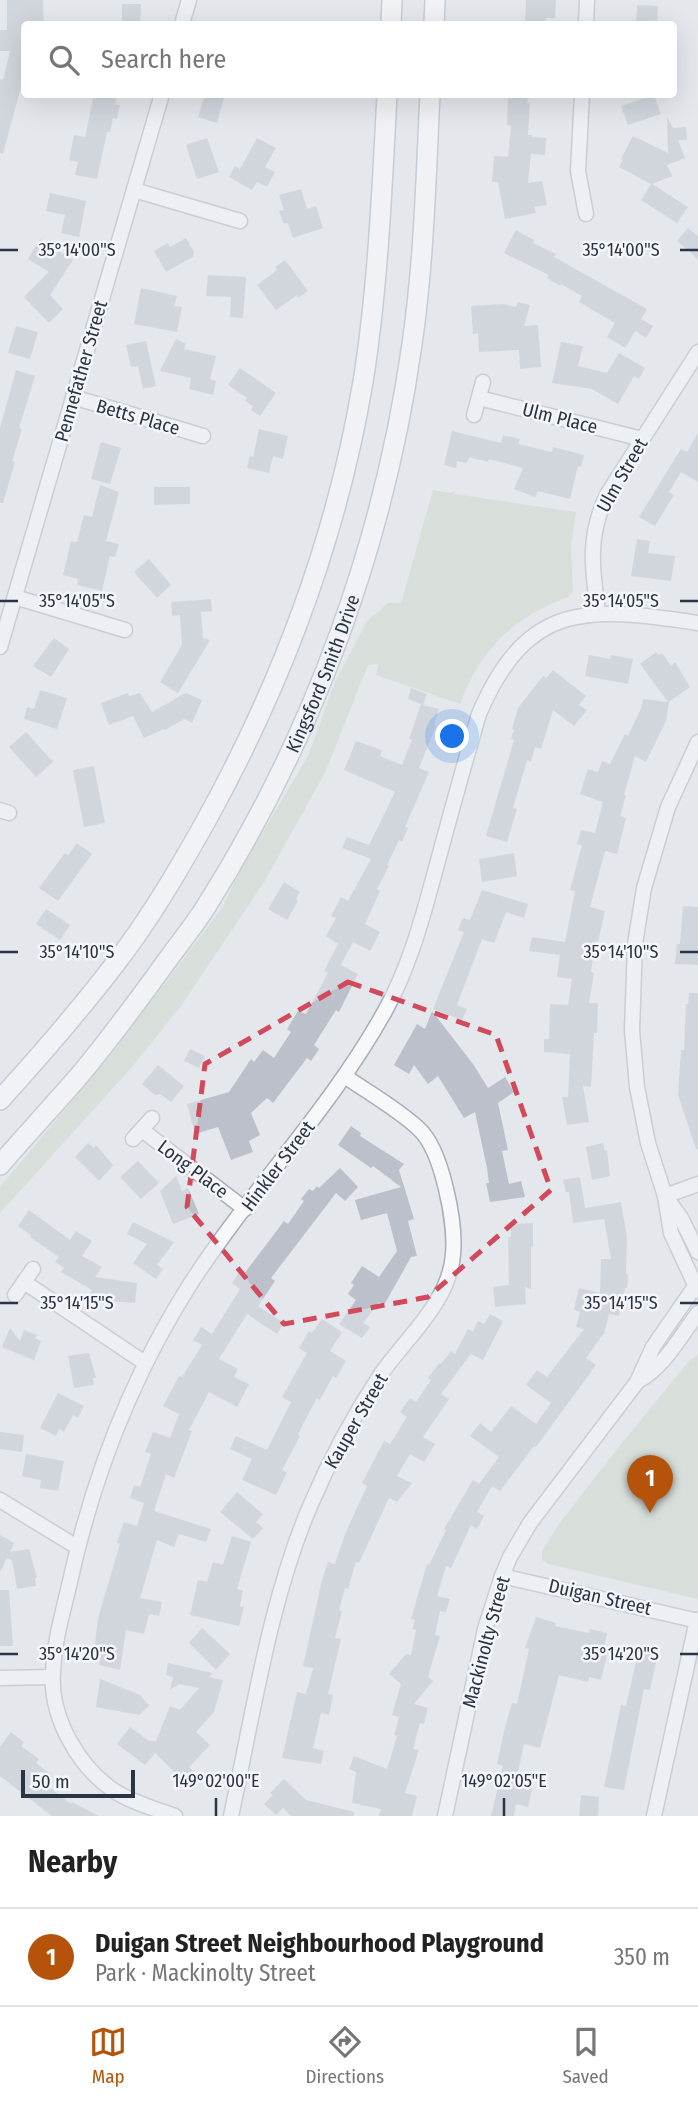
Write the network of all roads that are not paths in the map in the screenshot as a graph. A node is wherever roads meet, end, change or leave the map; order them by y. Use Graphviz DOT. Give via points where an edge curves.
graph roads {
  1 [pos="190,0"];
  2 [pos="392,0"];
  3 [pos="435,0"];
  4 [pos="587,0"];
  5 [pos="183,21"];
  6 [pos="391,21"];
  7 [pos="434,21"];
  8 [pos="586,21"];
  9 [pos="161,98"];
  10 [pos="387,98"];
  11 [pos="430,98"];
  12 [pos="582,98"];
  13 [pos="134,190"];
  14 [pos="586,214"];
  15 [pos="240,221"];
  16 [pos="698,352"];
  17 [pos="483,382"];
  18 [pos="73,397"];
  19 [pos="479,398"];
  20 [pos="474,415"];
  21 [pos="203,436"];
  22 [pos="642,439"];
  23 [pos="15,597"];
  24 [pos="598,612"];
  25 [pos="698,623"];
  26 [pos="125,630"];
  27 [pos="0,647"];
  28 [pos="698,742"];
  29 [pos="346,1077"];
  30 [pos="0,1100"];
  31 [pos="152,1118"];
  32 [pos="2,1161"];
  33 [pos="698,1184"];
  34 [pos="665,1196"];
  35 [pos="245,1209"];
  36 [pos="698,1252"];
  37 [pos="33,1269"];
  38 [pos="24,1282"];
  39 [pos="697,1287"];
  40 [pos="15,1295"];
  41 [pos="698,1313"];
  42 [pos="698,1331"];
  43 [pos="681,1336"];
  44 [pos="145,1363"];
  45 [pos="637,1382"];
  46 [pos="0,1500"];
  47 [pos="77,1546"];
  48 [pos="502,1576"];
  49 [pos="697,1620"];
  50 [pos="52,1677"];
  51 [pos="0,1678"];
  52 [pos="175,1816"];
  53 [pos="231,1816"];
  54 [pos="444,1816"];
  55 [pos="654,1816"];
  1 -- 5 [label="street"];
  2 -- 6 [label="main road"];
  3 -- 7 [label="main road"];
  4 -- 8 [label="street"];
  9 -- 13 [label="street, Pennefather Street"];
  10 -- 30 [label="main road, Kingsford Smith Drive" via="371,329 352,438 328,535 285,658 243,754 178,871 116,963"];
  11 -- 32 [label="main road, Kingsford Smith Drive" via="421,263 393,452 361,573 320,687 274,787 206,906 79,1075"];
  12 -- 14 [label="street" via="578,171"];
  13 -- 15 [label="street"];
  13 -- 18 [label="street, Pennefather Street"];
  16 -- 22 [label="street, Ulm Street"];
  17 -- 19 [label="street"];
  18 -- 21 [label="street, Betts Place"];
  18 -- 23 [label="street, Pennefather Street"];
  19 -- 20 [label="street"];
  19 -- 22 [label="street, Ulm Place"];
  22 -- 24 [label="street, Ulm Street" via="598,513 592,560"];
  23 -- 26 [label="street"];
  23 -- 27 [label="street, Pennefather Street"];
  24 -- 25 [label="street, Hinkler Street"];
  24 -- 29 [label="street, Hinkler Street" via="557,622 531,637 492,684 478,714 410,956 387,1007"];
  28 -- 34 [label="street" via="658,834 644,888 632,973 638,1087 648,1143"];
  29 -- 35 [label="street, Hinkler Street"];
  29 -- 53 [label="street, Kauper Street" via="419,1129 431,1145 452,1220 453,1255 439,1297 350,1423 303,1524 274,1622"];
  31 -- 35 [label="street, Long Place" via="137,1134"];
  33 -- 34 [label="street"];
  34 -- 36 [label="street"];
  34 -- 39 [label="street" via="671,1233"];
  35 -- 44 [label="street, Hinkler Street" via="190,1284"];
  37 -- 38 [label="street"];
  38 -- 40 [label="street"];
  38 -- 44 [label="street"];
  39 -- 45 [label="street, Mackinolty Street" via="653,1347"];
  41 -- 43 [label="street, Mackinolty Street"];
  42 -- 43 [label="street"];
  43 -- 45 [label="street, Mackinolty Street" via="659,1365"];
  44 -- 47 [label="street, Hinkler Street" via="107,1452"];
  45 -- 48 [label="street, Mackinolty Street" via="530,1522"];
  46 -- 47 [label="street"];
  47 -- 50 [label="street, Hinkler Street"];
  48 -- 49 [label="street, Duigan Street"];
  48 -- 54 [label="street, Mackinolty Street" via="485,1629"];
  49 -- 55 [label="street"];
  50 -- 51 [label="street"];
  50 -- 52 [label="street, Hinkler Street" via="66,1734 98,1779 119,1794"];
}
